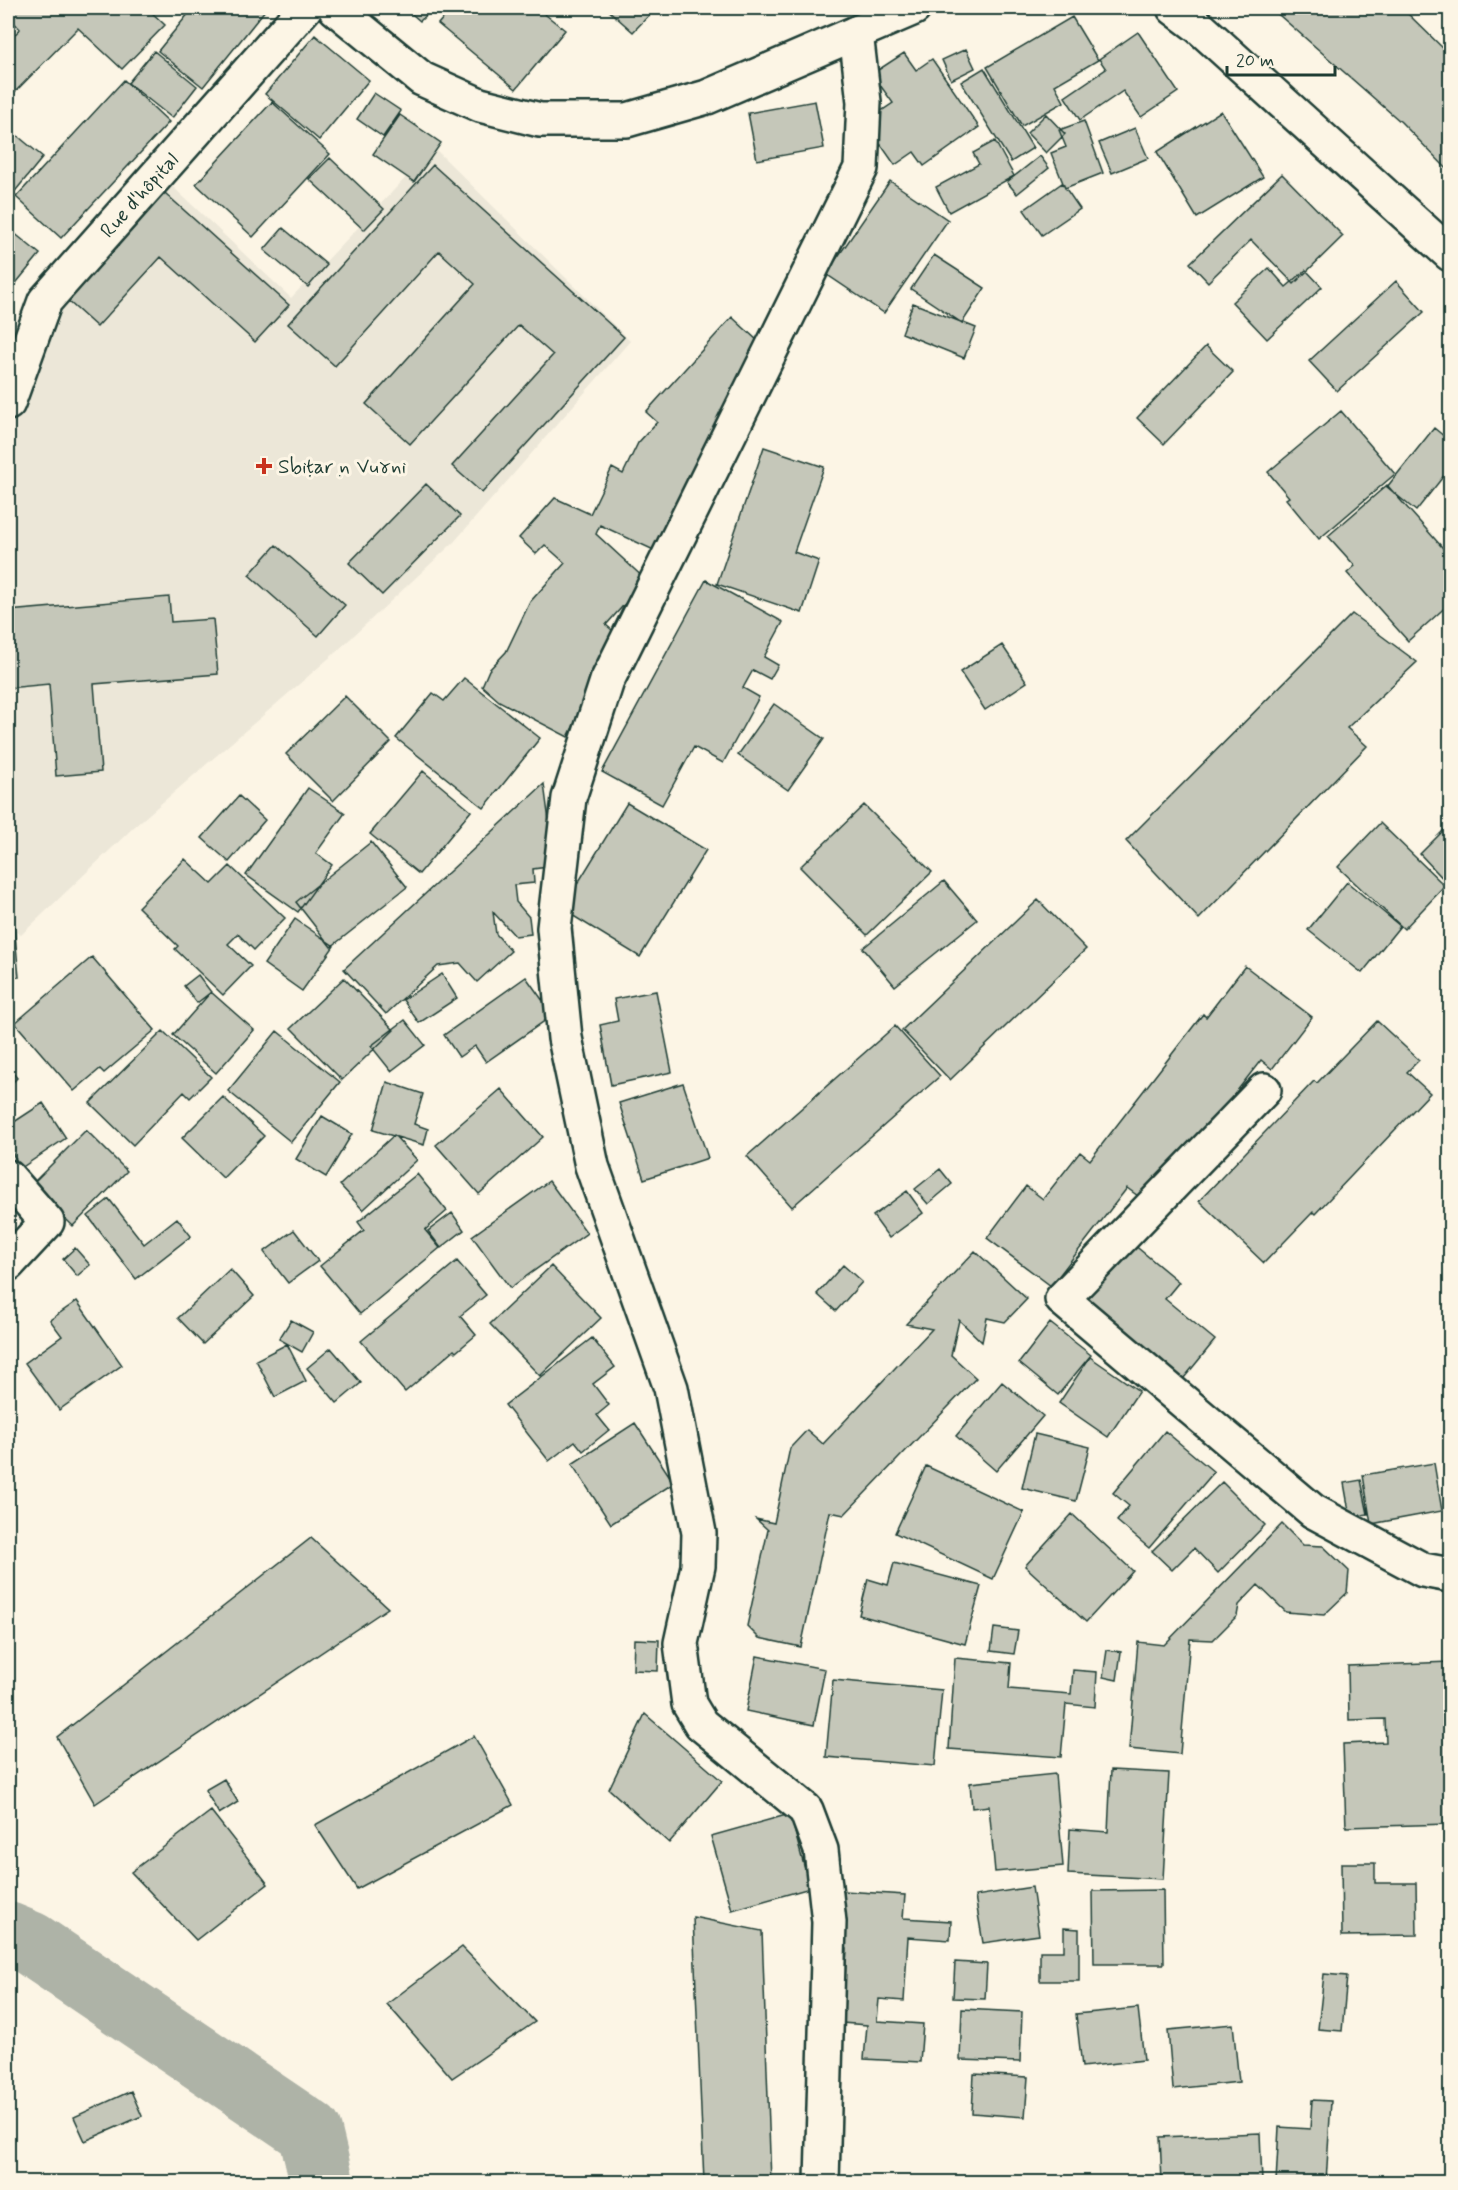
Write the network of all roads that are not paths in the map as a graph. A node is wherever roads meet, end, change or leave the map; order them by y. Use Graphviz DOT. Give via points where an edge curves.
graph roads {
  1 [pos="305,8"];
  2 [pos="335,8"];
  3 [pos="915,8"];
  4 [pos="1174,8"];
  5 [pos="856,20"];
  6 [pos="1450,254"];
  7 [pos="8,403"];
  8 [pos="1264,1090"];
  9 [pos="8,1177"];
  10 [pos="8,1264"];
  11 [pos="1450,1575"];
  12 [pos="822,2182"];
  1 -- 7 [label="street, Rue d'hôpital" via="45,301"];
  2 -- 5 [label="street" via="422,79 480,105 540,120 627,120 707,97"];
  3 -- 5 [label="street"];
  4 -- 6 [label="street"];
  5 -- 12 [label="street" via="864,102 861,168 607,681 569,798 555,928 564,1038 592,1166 670,1388 699,1533 698,1566 681,1643 689,1704 701,1724 806,1810 821,1850 829,1922"];
  8 -- 11 [label="street" via="1062,1299 1313,1511 1423,1570"];
  9 -- 10 [label="street" via="47,1222"];
}
